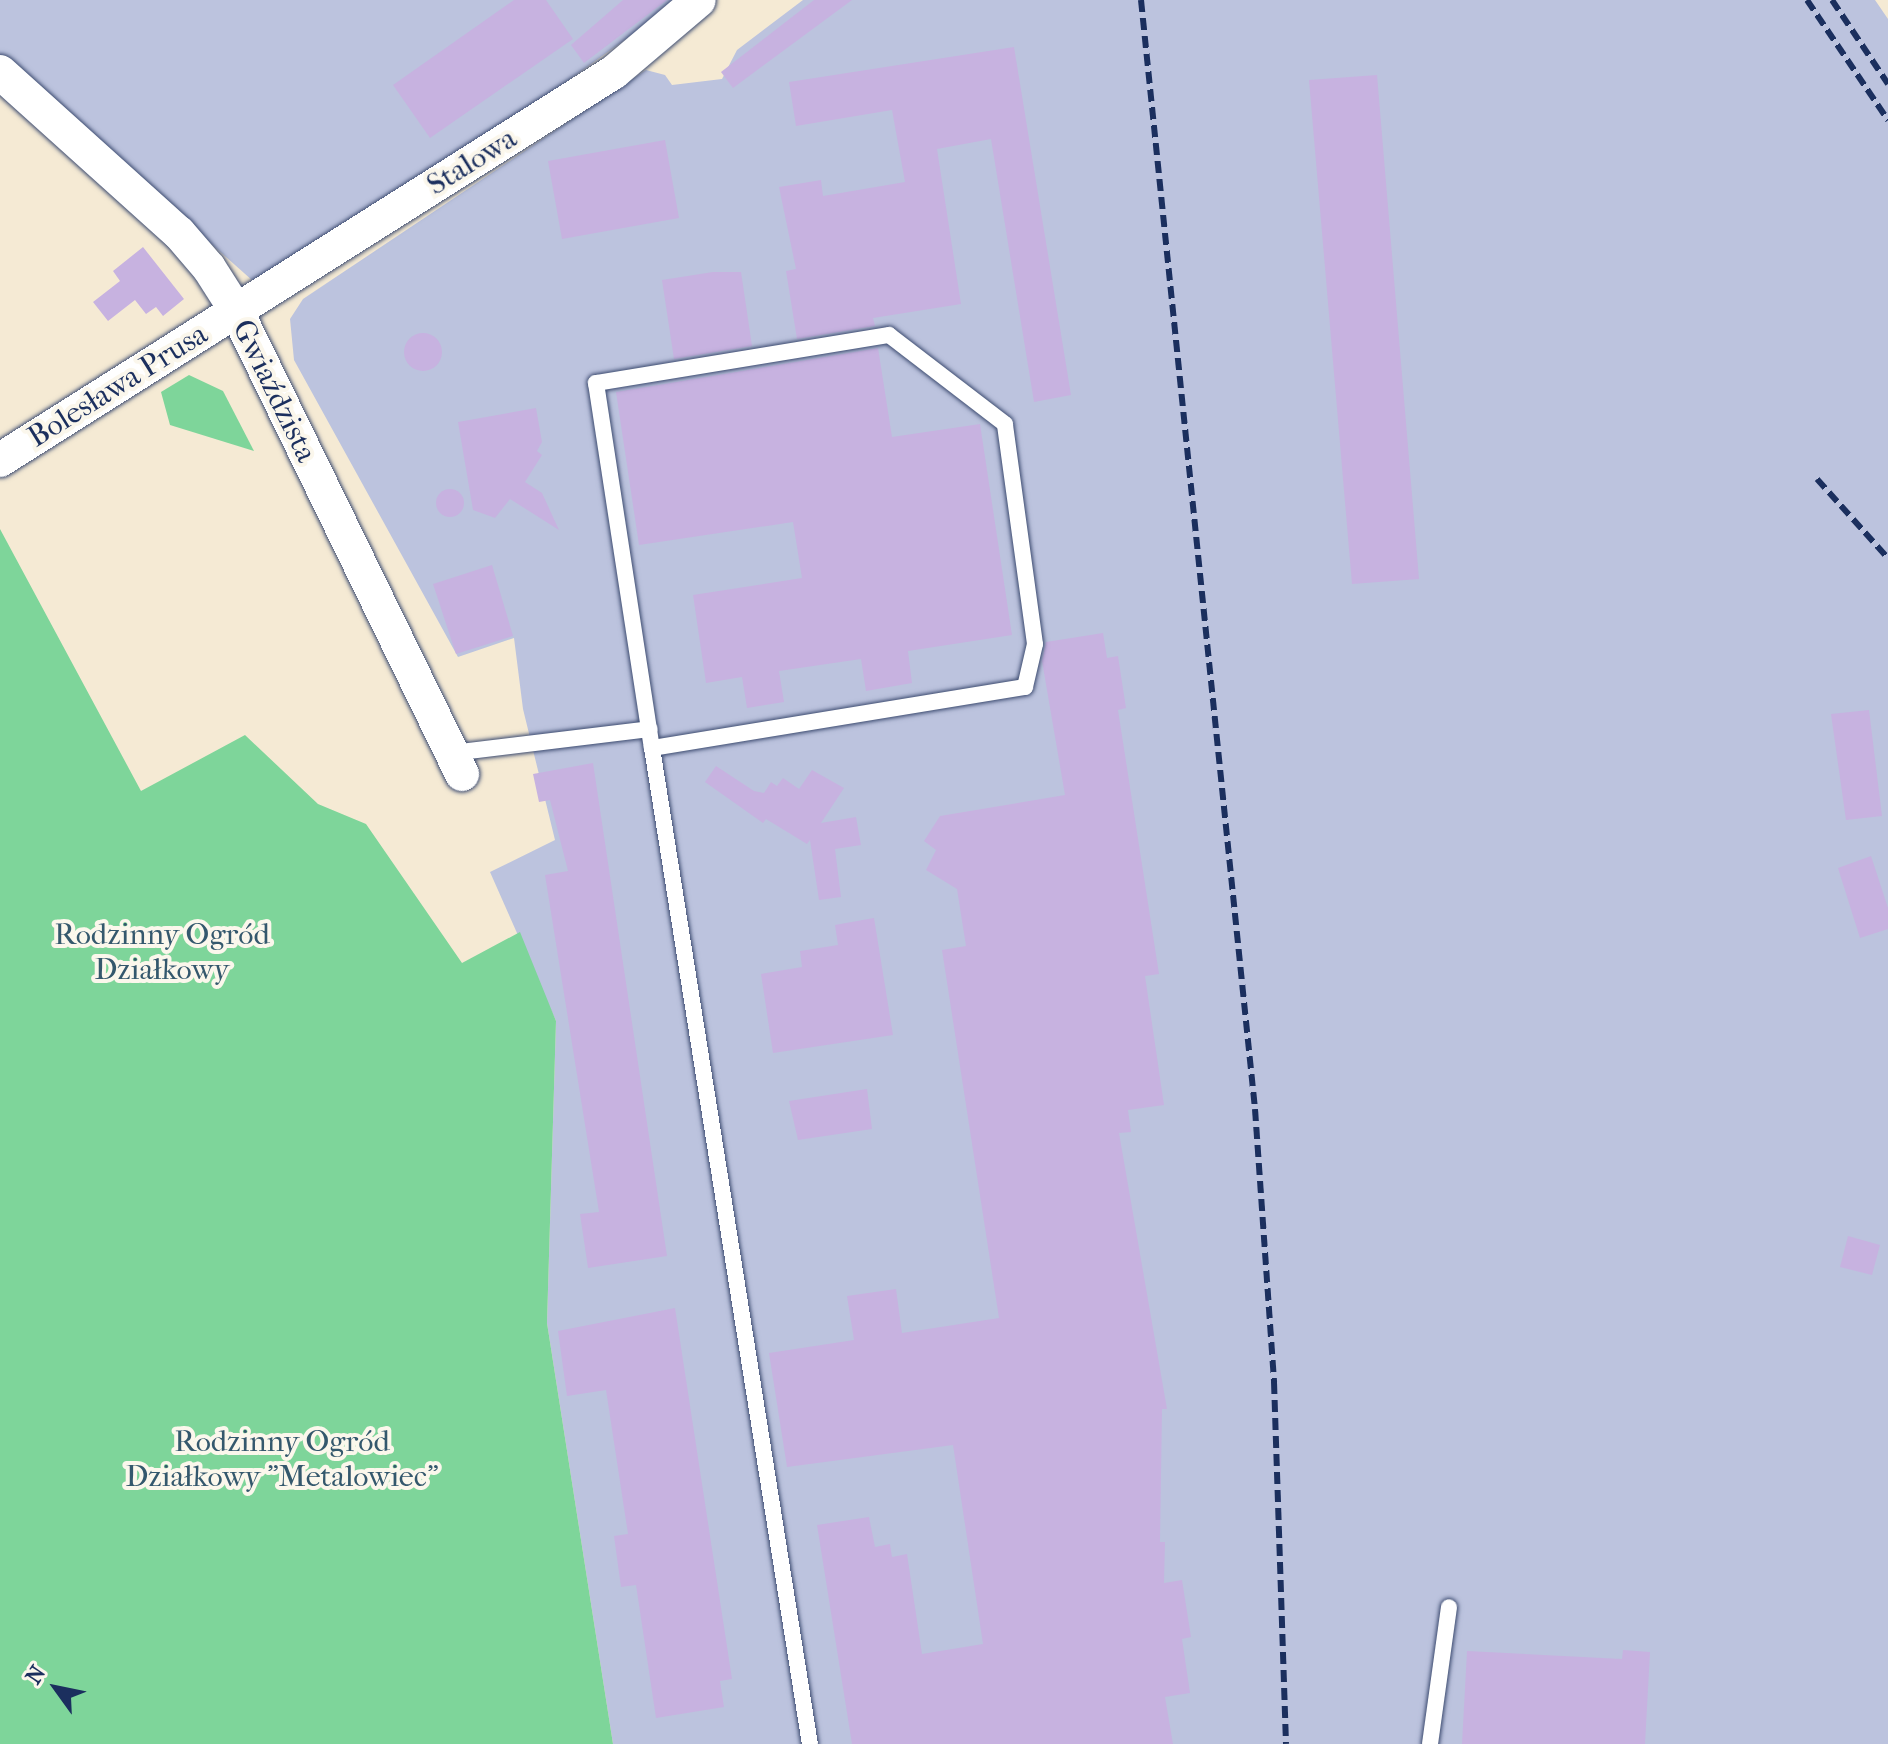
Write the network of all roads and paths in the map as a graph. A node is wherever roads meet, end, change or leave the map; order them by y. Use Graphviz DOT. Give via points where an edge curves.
graph roads {
  1 [pos="699,0"];
  2 [pos="0,72"];
  3 [pos="237,312"];
  4 [pos="0,460"];
  5 [pos="650,729"];
  6 [pos="652,748"];
  7 [pos="457,764"];
  8 [pos="1449,1607"];
  9 [pos="810,1744"];
  10 [pos="1430,1744"];
  1 -- 3 [label="street, Stalowa" via="614,72"];
  2 -- 3 [label="street, Gwiaździsta" via="179,233"];
  3 -- 4 [label="street, Bolesława Prusa"];
  3 -- 7 [label="street, Gwiaździsta"];
  5 -- 6 [label="lane"];
  5 -- 6 [label="lane" via="596,383 889,335 1005,424 1035,644 1025,687"];
  5 -- 7 [label="lane"];
  6 -- 9 [label="lane"];
  8 -- 10 [label="lane"];
}
